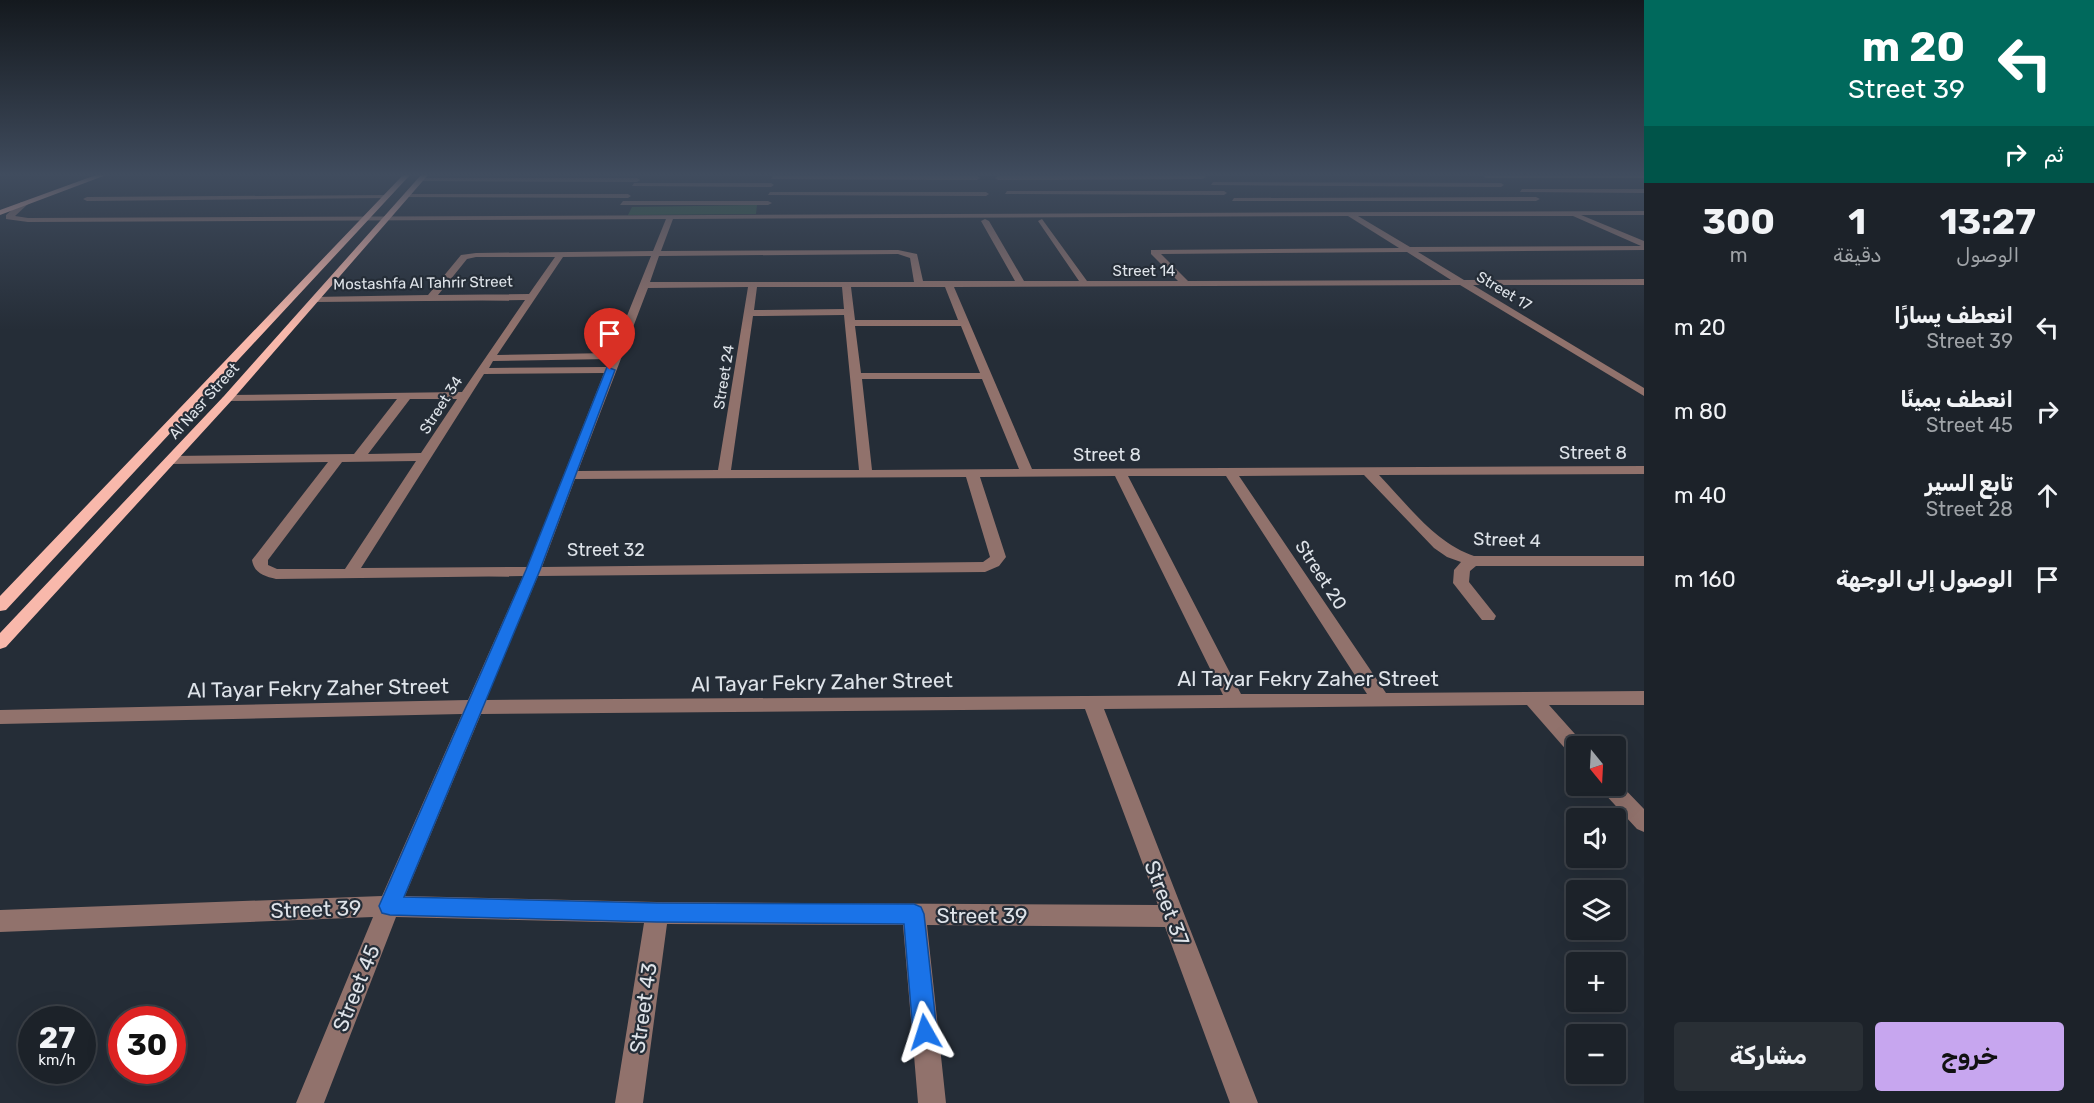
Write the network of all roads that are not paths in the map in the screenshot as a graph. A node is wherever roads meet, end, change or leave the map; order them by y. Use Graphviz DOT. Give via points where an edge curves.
graph roads {
  1 [pos="359,226"];
  2 [pos="378,226"];
  3 [pos="668,226"];
  4 [pos="988,226"];
  5 [pos="1046,226"];
  6 [pos="1369,226"];
  7 [pos="1600,226"];
  8 [pos="1644,246"];
  9 [pos="1406,249"];
  10 [pos="561,254"];
  11 [pos="657,254"];
  12 [pos="1644,282"];
  13 [pos="1462,283"];
  14 [pos="948,284"];
  15 [pos="1021,284"];
  16 [pos="1085,284"];
  17 [pos="1186,284"];
  18 [pos="645,285"];
  19 [pos="753,285"];
  20 [pos="846,285"];
  21 [pos="919,285"];
  22 [pos="532,297"];
  23 [pos="430,298"];
  24 [pos="315,299"];
  25 [pos="748,313"];
  26 [pos="849,318"];
  27 [pos="963,323"];
  28 [pos="269,351"];
  29 [pos="238,352"];
  30 [pos="616,356"];
  31 [pos="490,357"];
  32 [pos="610,370"];
  33 [pos="481,371"];
  34 [pos="855,376"];
  35 [pos="986,376"];
  36 [pos="1644,393"];
  37 [pos="465,395"];
  38 [pos="406,396"];
  39 [pos="228,398"];
  40 [pos="425,457"];
  41 [pos="338,458"];
  42 [pos="358,458"];
  43 [pos="171,460"];
  44 [pos="1644,471"];
  45 [pos="1230,472"];
  46 [pos="1368,472"];
  47 [pos="724,473"];
  48 [pos="1027,473"];
  49 [pos="1120,473"];
  50 [pos="866,474"];
  51 [pos="972,474"];
  52 [pos="571,475"];
  53 [pos="1472,561"];
  54 [pos="1644,561"];
  55 [pos="533,570"];
  56 [pos="350,573"];
  57 [pos="0,606"];
  58 [pos="1488,616"];
  59 [pos="0,643"];
  60 [pos="1644,698"];
  61 [pos="1380,699"];
  62 [pos="1532,699"];
  63 [pos="1235,700"];
  64 [pos="1092,702"];
  65 [pos="473,707"];
  66 [pos="0,717"];
  67 [pos="1566,737"];
  68 [pos="1620,796"];
  69 [pos="1644,823"];
  70 [pos="390,906"];
  71 [pos="657,913"];
  72 [pos="914,914"];
  73 [pos="1172,916"];
  74 [pos="0,921"];
  75 [pos="310,1103"];
  76 [pos="629,1103"];
  77 [pos="932,1103"];
  78 [pos="1244,1103"];
  1 -- 29 [label="main road, Al Nasr Street"];
  2 -- 24 [label="main road, Al Nasr Street"];
  3 -- 11 [label="street, Street 45"];
  4 -- 15 [label="street"];
  5 -- 16 [label="street"];
  6 -- 9 [label="street, Street 17"];
  7 -- 8 [label="street"];
  8 -- 9 [label="street"];
  9 -- 13 [label="street, Street 17"];
  9 -- 17 [label="street" via="1154,252"];
  10 -- 11 [label="street"];
  10 -- 22 [label="street, Street 34"];
  10 -- 23 [label="street" via="467,256"];
  11 -- 18 [label="street, Street 45"];
  11 -- 21 [label="street" via="898,252 914,256"];
  12 -- 13 [label="street, Street 14"];
  13 -- 17 [label="street, Street 14"];
  13 -- 36 [label="street, Street 17"];
  14 -- 15 [label="street, Street 14"];
  14 -- 21 [label="street, Street 14"];
  14 -- 27 [label="street"];
  15 -- 16 [label="street, Street 14"];
  16 -- 17 [label="street, Street 14"];
  18 -- 19 [label="street, Street 14"];
  18 -- 30 [label="street, Street 45"];
  19 -- 20 [label="street, Street 14"];
  19 -- 25 [label="street, Street 24"];
  20 -- 21 [label="street, Street 14"];
  20 -- 26 [label="street"];
  22 -- 23 [label="street, Mostashfa Al Tahrir Street"];
  22 -- 31 [label="street, Street 34"];
  23 -- 24 [label="street, Mostashfa Al Tahrir Street"];
  24 -- 28 [label="main road, Al Nasr Street"];
  25 -- 26 [label="street"];
  25 -- 47 [label="street, Street 24"];
  26 -- 27 [label="street"];
  26 -- 34 [label="street"];
  27 -- 35 [label="street"];
  28 -- 29 [label="main road"];
  28 -- 39 [label="main road, Al Nasr Street"];
  29 -- 57 [label="main road, Al Nasr Street"];
  30 -- 31 [label="street"];
  30 -- 32 [label="street, Street 45"];
  31 -- 33 [label="street, Street 34"];
  32 -- 33 [label="street"];
  32 -- 52 [label="street, Street 45"];
  33 -- 37 [label="street, Street 34"];
  34 -- 35 [label="street"];
  34 -- 50 [label="street"];
  35 -- 48 [label="street"];
  37 -- 38 [label="street"];
  37 -- 40 [label="street, Street 34"];
  38 -- 39 [label="street"];
  38 -- 42 [label="street"];
  39 -- 43 [label="main road, Al Nasr Street"];
  40 -- 42 [label="street"];
  40 -- 56 [label="street, Street 34"];
  41 -- 42 [label="street"];
  41 -- 43 [label="street"];
  41 -- 56 [label="street, Street 32" via="260,560 266,571 276,574"];
  43 -- 59 [label="main road, Al Nasr Street"];
  44 -- 46 [label="street, Street 8"];
  45 -- 46 [label="street, Street 8"];
  45 -- 49 [label="street, Street 8"];
  45 -- 61 [label="street, Street 20"];
  46 -- 53 [label="street, Street 4" via="1439,545"];
  47 -- 50 [label="street, Street 8"];
  47 -- 52 [label="street, Street 8"];
  48 -- 49 [label="street, Street 8"];
  48 -- 51 [label="street, Street 8"];
  49 -- 63 [label="street"];
  50 -- 51 [label="street, Street 8"];
  51 -- 55 [label="street, Street 32" via="998,557 985,567"];
  52 -- 55 [label="street, Street 45"];
  53 -- 54 [label="street, Street 4"];
  53 -- 58 [label="street" via="1461,570 1461,583"];
  55 -- 56 [label="street, Street 32"];
  55 -- 65 [label="street, Street 45"];
  60 -- 62 [label="street, Al Tayar Fekry Zaher Street"];
  61 -- 62 [label="street, Al Tayar Fekry Zaher Street"];
  61 -- 63 [label="street, Al Tayar Fekry Zaher Street"];
  62 -- 67 [label="street"];
  63 -- 64 [label="street, Al Tayar Fekry Zaher Street"];
  64 -- 65 [label="street, Al Tayar Fekry Zaher Street"];
  64 -- 73 [label="street, Street 37"];
  65 -- 66 [label="street, Al Tayar Fekry Zaher Street"];
  65 -- 70 [label="street, Street 45"];
  68 -- 69 [label="street"];
  70 -- 71 [label="street, Street 39"];
  70 -- 74 [label="street, Street 39"];
  70 -- 75 [label="street, Street 45"];
  71 -- 72 [label="street, Street 39"];
  71 -- 76 [label="street, Street 43"];
  72 -- 73 [label="street, Street 39"];
  72 -- 77 [label="street"];
  73 -- 78 [label="street, Street 37"];
}
